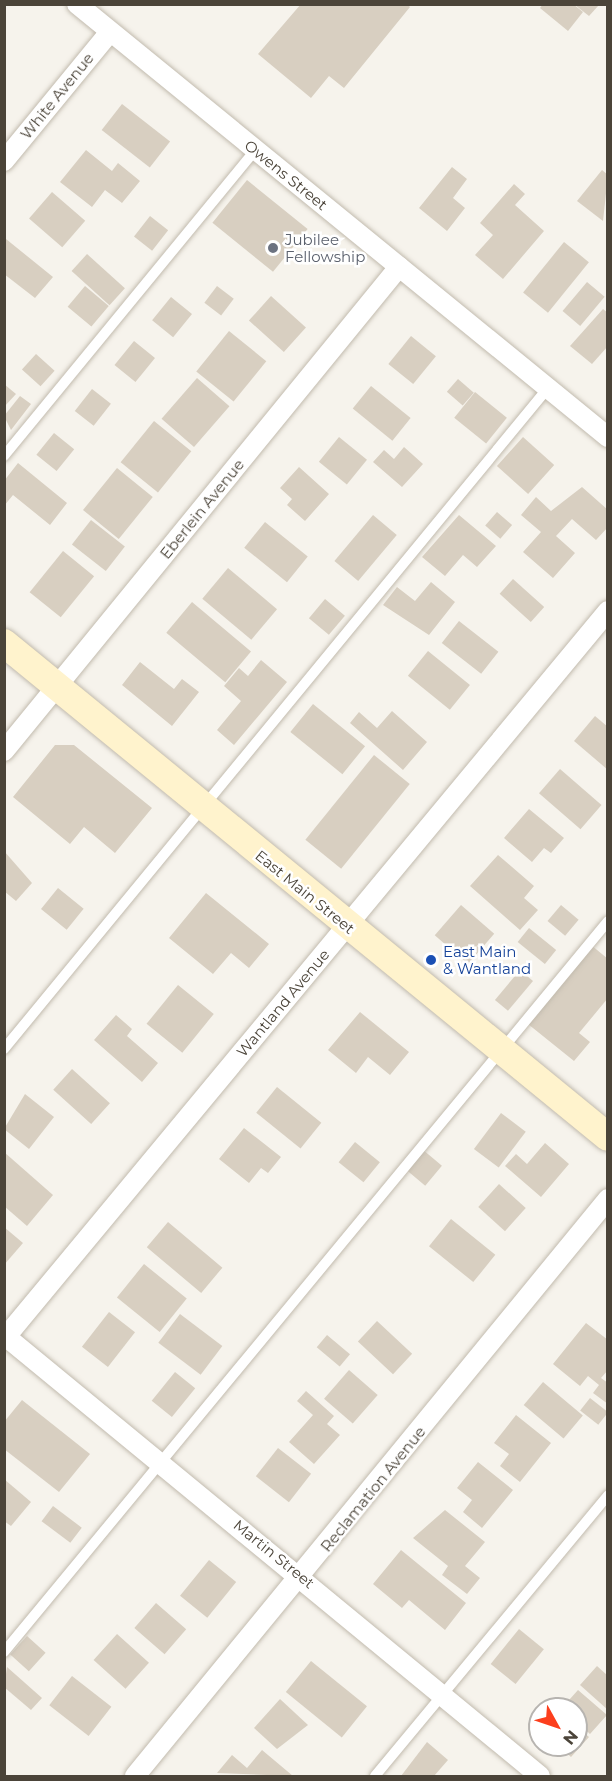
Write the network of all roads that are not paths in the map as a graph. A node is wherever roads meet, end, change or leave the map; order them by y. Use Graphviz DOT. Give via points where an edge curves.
graph roads {
  1 [pos="77,4"];
  2 [pos="110,32"];
  3 [pos="255,150"];
  4 [pos="4,161"];
  5 [pos="399,267"];
  6 [pos="548,388"];
  7 [pos="608,437"];
  8 [pos="4,456"];
  9 [pos="608,611"];
  10 [pos="4,643"];
  11 [pos="56,688"];
  12 [pos="4,751"];
  13 [pos="203,808"];
  14 [pos="608,921"];
  15 [pos="346,926"];
  16 [pos="4,1049"];
  17 [pos="500,1050"];
  18 [pos="608,1137"];
  19 [pos="608,1199"];
  20 [pos="5,1337"];
  21 [pos="161,1462"];
  22 [pos="608,1495"];
  23 [pos="302,1576"];
  24 [pos="4,1652"];
  25 [pos="442,1694"];
  26 [pos="135,1776"];
  27 [pos="375,1776"];
  28 [pos="540,1776"];
  1 -- 2 [label="street, Owens Street"];
  2 -- 3 [label="street, Owens Street"];
  2 -- 4 [label="street, White Avenue"];
  3 -- 5 [label="street, Owens Street"];
  3 -- 8 [label="lane"];
  5 -- 6 [label="street, Owens Street"];
  5 -- 11 [label="street, Eberlein Avenue"];
  6 -- 7 [label="street, Owens Street"];
  6 -- 13 [label="lane"];
  9 -- 15 [label="street, Wantland Avenue"];
  10 -- 11 [label="street, East Main Street"];
  11 -- 12 [label="street, Eberlein Avenue"];
  11 -- 13 [label="street, East Main Street"];
  13 -- 15 [label="street, East Main Street"];
  13 -- 16 [label="lane"];
  14 -- 17 [label="lane"];
  15 -- 17 [label="street, East Main Street"];
  15 -- 20 [label="street, Wantland Avenue"];
  17 -- 18 [label="street, East Main Street"];
  17 -- 21 [label="lane"];
  19 -- 23 [label="street, Reclamation Avenue"];
  20 -- 21 [label="street, Martin Street"];
  21 -- 23 [label="street, Martin Street"];
  21 -- 24 [label="lane"];
  22 -- 25 [label="lane"];
  23 -- 25 [label="street, Martin Street"];
  23 -- 26 [label="street, Reclamation Avenue"];
  25 -- 27 [label="lane"];
  25 -- 28 [label="street, Martin Street"];
}
